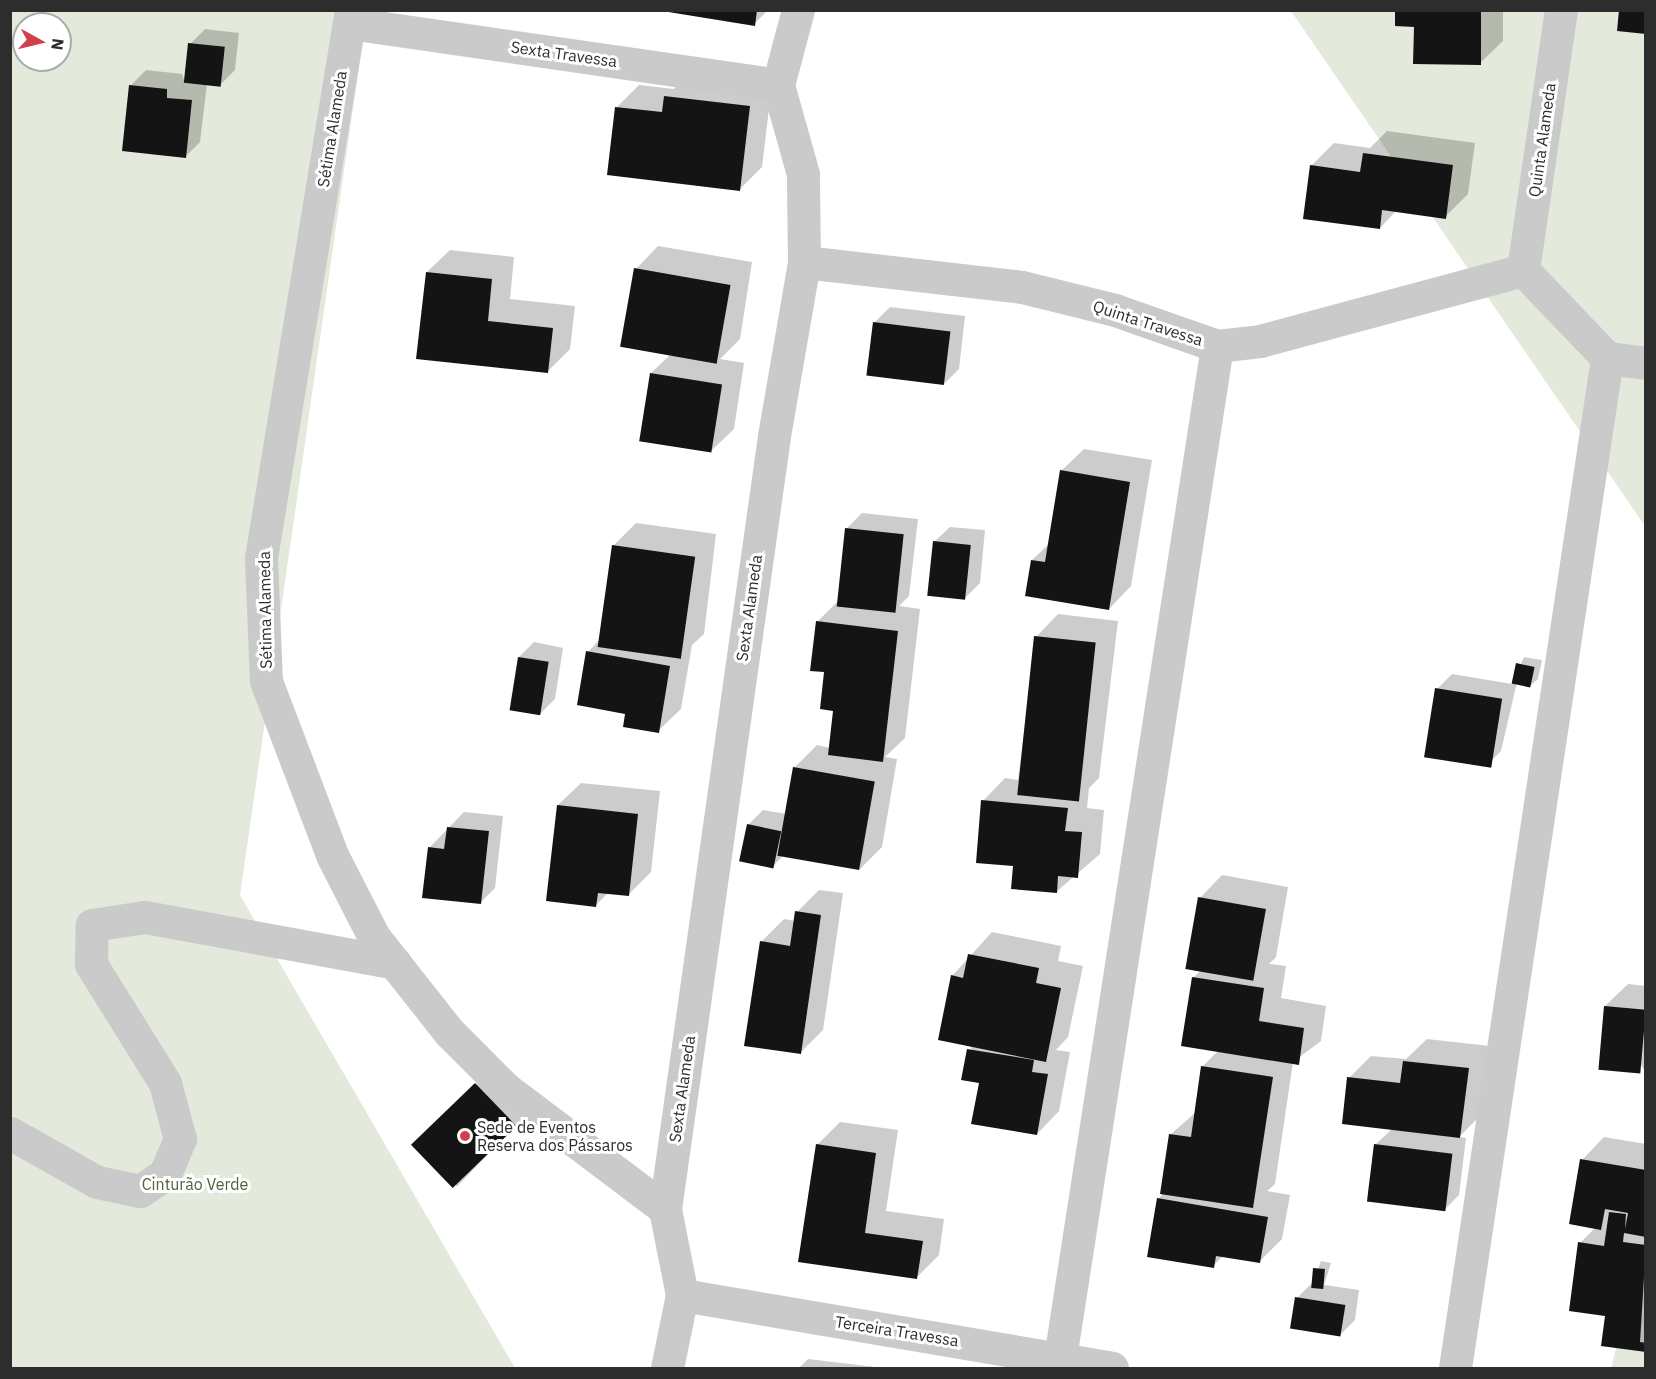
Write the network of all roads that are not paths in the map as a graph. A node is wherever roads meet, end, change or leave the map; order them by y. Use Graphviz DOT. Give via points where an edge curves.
graph roads {
  1 [pos="798,10"];
  2 [pos="1561,10"];
  3 [pos="350,17"];
  4 [pos="778,85"];
  5 [pos="804,262"];
  6 [pos="1523,270"];
  7 [pos="1216,346"];
  8 [pos="1607,358"];
  9 [pos="1646,363"];
  10 [pos="395,963"];
  11 [pos="10,1133"];
  12 [pos="665,1209"];
  13 [pos="681,1295"];
  14 [pos="1060,1358"];
  15 [pos="667,1368"];
  16 [pos="1112,1368"];
  17 [pos="1455,1368"];
  1 -- 4 [label="street"];
  2 -- 6 [label="street, Quinta Alameda"];
  3 -- 4 [label="street, Sexta Travessa"];
  3 -- 10 [label="street, Sétima Alameda" via="261,558 266,681 333,857 375,937"];
  4 -- 5 [label="street, Sexta Alameda" via="802,174"];
  5 -- 7 [label="street, Quinta Travessa" via="1022,287 1115,310"];
  5 -- 12 [label="street, Sexta Alameda" via="774,436"];
  6 -- 7 [label="street, Quinta Travessa" via="1260,341"];
  6 -- 8 [label="street"];
  7 -- 14 [label="street"];
  8 -- 9 [label="street"];
  8 -- 17 [label="street"];
  10 -- 11 [label="street" via="144,917 92,925 92,964 165,1083 180,1139 165,1174 140,1191 97,1182"];
  10 -- 12 [label="street, Sétima Alameda" via="449,1032 506,1089"];
  12 -- 13 [label="street, Sexta Alameda"];
  13 -- 14 [label="street, Terceira Travessa"];
  13 -- 15 [label="street"];
  14 -- 16 [label="street, Terceira Travessa"];
}
